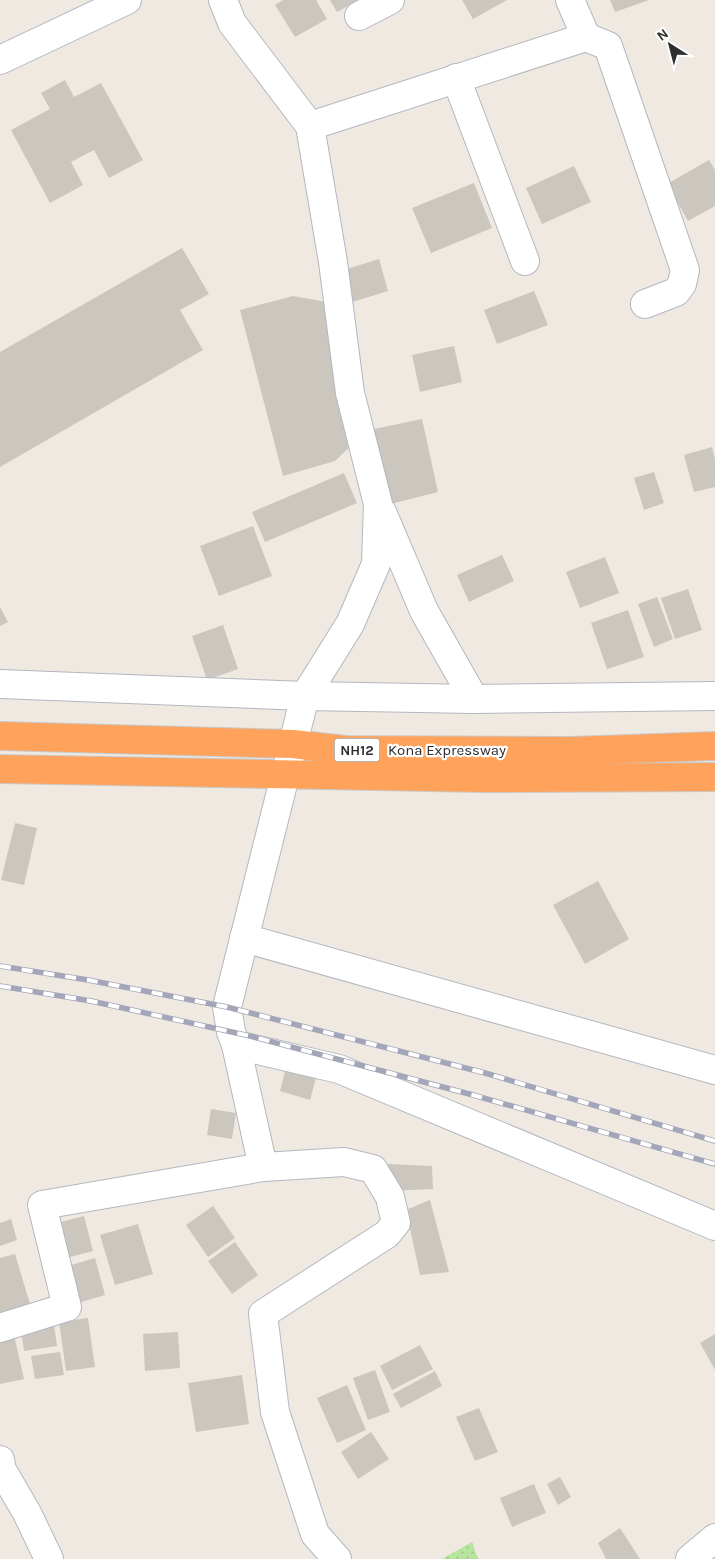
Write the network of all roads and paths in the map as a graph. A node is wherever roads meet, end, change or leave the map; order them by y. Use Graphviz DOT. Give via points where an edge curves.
graph roads {
  1 [pos="127,0"];
  2 [pos="223,0"];
  3 [pos="390,0"];
  4 [pos="570,0"];
  5 [pos="359,16"];
  6 [pos="586,37"];
  7 [pos="0,60"];
  8 [pos="456,78"];
  9 [pos="310,126"];
  10 [pos="524,261"];
  11 [pos="645,304"];
  12 [pos="378,504"];
  13 [pos="0,684"];
  14 [pos="305,696"];
  15 [pos="715,696"];
  16 [pos="474,699"];
  17 [pos="0,736"];
  18 [pos="293,744"];
  19 [pos="715,746"];
  20 [pos="0,769"];
  21 [pos="285,775"];
  22 [pos="715,777"];
  23 [pos="244,938"];
  24 [pos="236,1045"];
  25 [pos="715,1070"];
  26 [pos="263,1167"];
  27 [pos="715,1226"];
  28 [pos="0,1328"];
  29 [pos="1,1467"];
  30 [pos="715,1538"];
  31 [pos="49,1559"];
  32 [pos="337,1559"];
  33 [pos="690,1559"];
  1 -- 7 [label="street"];
  2 -- 9 [label="street" via="232,23"];
  3 -- 5 [label="street"];
  4 -- 6 [label="street"];
  6 -- 8 [label="street"];
  6 -- 11 [label="street" via="608,46 685,270 682,284 676,292"];
  8 -- 9 [label="street"];
  8 -- 10 [label="street"];
  9 -- 12 [label="street" via="333,262 350,394"];
  12 -- 14 [label="street" via="376,564 350,624"];
  12 -- 16 [label="street" via="424,611"];
  13 -- 14 [label="street"];
  14 -- 16 [label="street"];
  14 -- 18 [label="street"];
  15 -- 16 [label="street"];
  17 -- 18 [label="highway, Kona Expressway / NH12"];
  18 -- 19 [label="highway, Kona Expressway / NH12" via="355,750 571,751"];
  18 -- 21 [label="street"];
  20 -- 21 [label="highway, Kona Expressway / NH12"];
  21 -- 22 [label="highway, Kona Expressway / NH12"];
  21 -- 23 [label="street"];
  23 -- 24 [label="street" via="227,1007"];
  23 -- 25 [label="street"];
  24 -- 26 [label="street"];
  24 -- 27 [label="street" via="339,1069"];
  26 -- 28 [label="street" via="42,1205 67,1307"];
  26 -- 32 [label="street" via="344,1162 373,1169 390,1197 396,1224 387,1234 263,1314 275,1412 315,1534"];
  29 -- 31 [label="street" via="28,1513"];
  30 -- 33 [label="street"];
}
